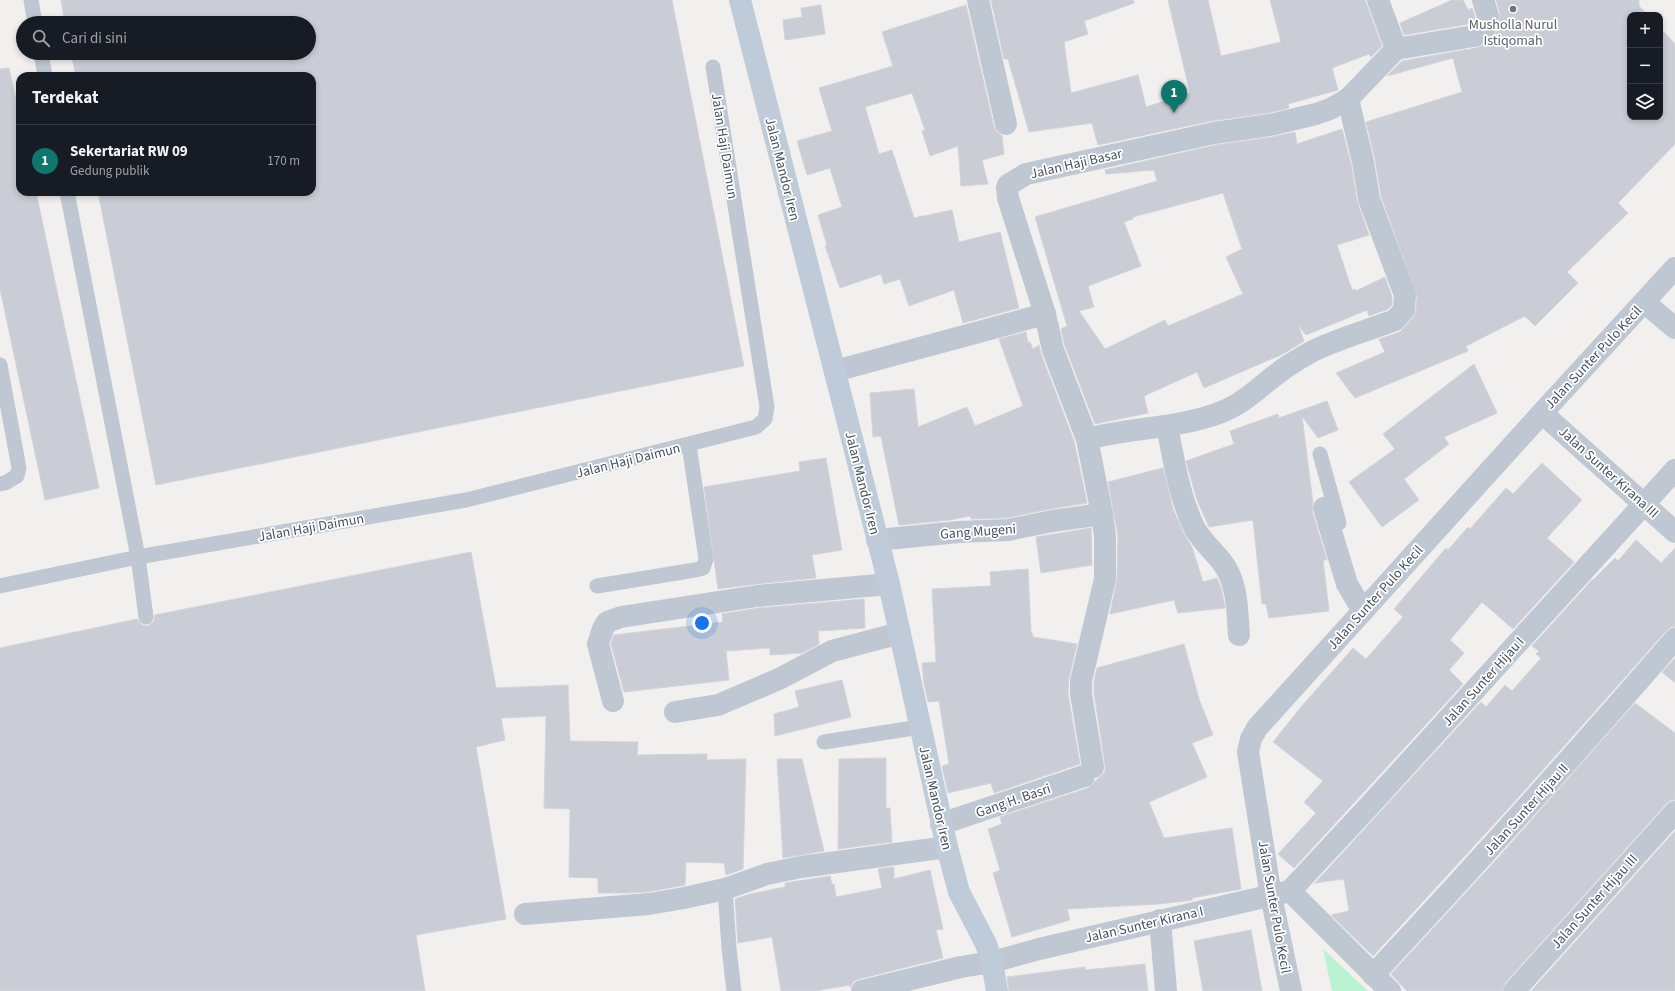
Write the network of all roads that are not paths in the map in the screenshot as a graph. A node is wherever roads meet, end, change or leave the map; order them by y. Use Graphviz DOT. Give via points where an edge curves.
graph roads {
  1 [pos="31,0"];
  2 [pos="740,0"];
  3 [pos="978,0"];
  4 [pos="1378,0"];
  5 [pos="1483,0"];
  6 [pos="34,16"];
  7 [pos="1396,49"];
  8 [pos="42,60"];
  9 [pos="713,67"];
  10 [pos="44,72"];
  11 [pos="1348,99"];
  12 [pos="1006,124"];
  13 [pos="68,196"];
  14 [pos="1675,268"];
  15 [pos="1644,302"];
  16 [pos="1045,314"];
  17 [pos="1675,328"];
  18 [pos="0,365"];
  19 [pos="835,371"];
  20 [pos="4,406"];
  21 [pos="1542,413"];
  22 [pos="1167,426"];
  23 [pos="1087,439"];
  24 [pos="689,444"];
  25 [pos="1320,454"];
  26 [pos="1675,470"];
  27 [pos="0,484"];
  28 [pos="1644,504"];
  29 [pos="1324,508"];
  30 [pos="1102,514"];
  31 [pos="1675,532"];
  32 [pos="878,540"];
  33 [pos="138,557"];
  34 [pos="889,584"];
  35 [pos="0,586"];
  36 [pos="597,586"];
  37 [pos="1366,607"];
  38 [pos="146,617"];
  39 [pos="900,633"];
  40 [pos="1239,635"];
  41 [pos="1675,639"];
  42 [pos="613,701"];
  43 [pos="675,712"];
  44 [pos="920,727"];
  45 [pos="824,742"];
  46 [pos="1675,812"];
  47 [pos="942,824"];
  48 [pos="947,848"];
  49 [pos="725,889"];
  50 [pos="1281,893"];
  51 [pos="525,914"];
  52 [pos="1160,920"];
  53 [pos="992,962"];
  54 [pos="1373,975"];
  55 [pos="734,991"];
  56 [pos="862,991"];
  57 [pos="997,991"];
  58 [pos="1166,991"];
  59 [pos="1290,991"];
  60 [pos="1390,991"];
  61 [pos="1514,991"];
  1 -- 6 [label="lane"];
  2 -- 19 [label="street, Jalan Mandor Iren"];
  3 -- 12 [label="street"];
  4 -- 7 [label="street"];
  5 -- 7 [label="street" via="1488,16 1485,28 1474,36"];
  7 -- 11 [label="street, Jalan Haji Basar"];
  8 -- 10 [label="lane"];
  9 -- 24 [label="lane, Jalan Haji Daimun" via="766,408 765,419 756,427"];
  11 -- 16 [label="street, Jalan Haji Basar" via="1316,114 1270,125 1214,133 1026,174 1008,185 1008,198"];
  11 -- 22 [label="street" via="1369,199 1405,295 1404,310 1395,320 1315,350 1225,411"];
  13 -- 33 [label="lane"];
  14 -- 15 [label="street, Jalan Sunter Pulo Kecil"];
  15 -- 17 [label="street"];
  15 -- 21 [label="street, Jalan Sunter Pulo Kecil"];
  16 -- 19 [label="street"];
  16 -- 23 [label="street" via="1061,372"];
  18 -- 20 [label="lane"];
  19 -- 32 [label="street, Jalan Mandor Iren"];
  20 -- 27 [label="lane" via="19,468 17,476"];
  21 -- 28 [label="street, Jalan Sunter Kirana III"];
  21 -- 37 [label="street, Jalan Sunter Pulo Kecil"];
  22 -- 23 [label="street"];
  22 -- 40 [label="street" via="1179,486 1189,516 1232,581 1237,596"];
  23 -- 30 [label="street"];
  24 -- 33 [label="lane, Jalan Haji Daimun" via="466,500"];
  24 -- 36 [label="lane" via="706,559 703,568"];
  25 -- 37 [label="lane"];
  26 -- 28 [label="street, Jalan Sunter Hijau I"];
  28 -- 31 [label="street, Jalan Sunter Kirana III"];
  28 -- 50 [label="street, Jalan Sunter Hijau I" via="1329,850"];
  29 -- 37 [label="street" via="1346,584"];
  30 -- 32 [label="street, Gang Mugeni" via="1008,530"];
  30 -- 47 [label="street, Gang H. Basri" via="1105,579 1081,681 1089,771"];
  32 -- 34 [label="street, Jalan Mandor Iren"];
  33 -- 35 [label="lane, Jalan Haji Daimun"];
  33 -- 38 [label="lane"];
  34 -- 39 [label="street, Jalan Mandor Iren"];
  34 -- 42 [label="street" via="757,596 621,617 607,622 598,644"];
  37 -- 50 [label="street, Jalan Sunter Pulo Kecil" via="1257,728 1251,738 1248,752"];
  39 -- 43 [label="street" via="832,651 779,679 718,705"];
  39 -- 44 [label="street, Jalan Mandor Iren"];
  41 -- 54 [label="street, Jalan Sunter Hijau II" via="1548,785"];
  44 -- 45 [label="lane"];
  44 -- 47 [label="street, Jalan Mandor Iren"];
  46 -- 61 [label="street, Jalan Sunter Hijau III"];
  47 -- 48 [label="street, Jalan Mandor Iren"];
  48 -- 49 [label="street" via="801,867 767,874"];
  48 -- 53 [label="street, Jalan Mandor Iren" via="959,892 986,944"];
  49 -- 51 [label="street" via="649,904"];
  49 -- 55 [label="lane"];
  50 -- 52 [label="street, Jalan Sunter Kirana I"];
  50 -- 54 [label="street"];
  50 -- 59 [label="street, Jalan Sunter Pulo Kecil"];
  52 -- 53 [label="street, Jalan Sunter Kirana I"];
  52 -- 58 [label="street"];
  53 -- 56 [label="street, Jalan Sunter Kirana I"];
  53 -- 57 [label="street, Jalan Mandor Iren"];
  54 -- 60 [label="street"];
}
